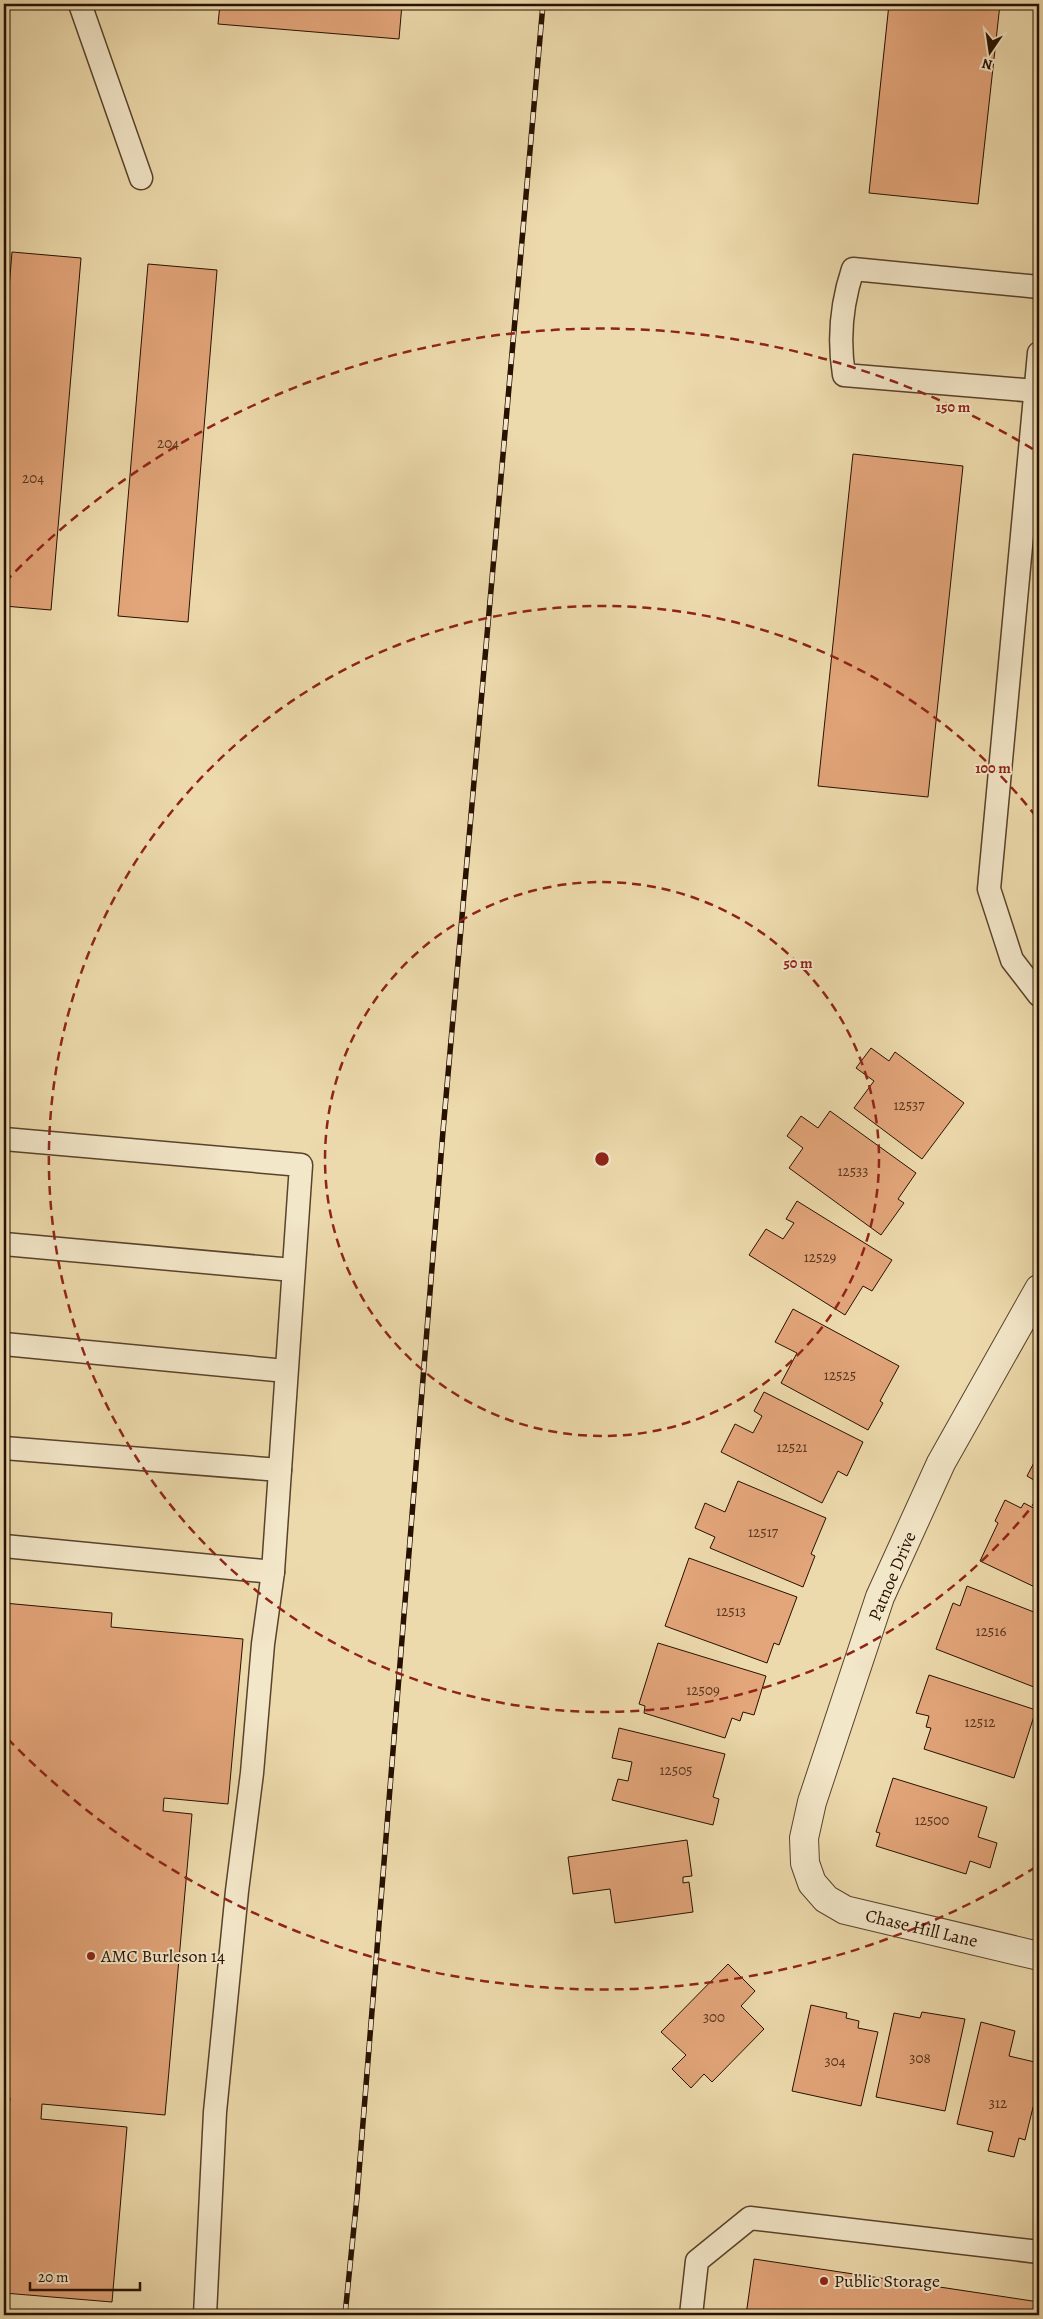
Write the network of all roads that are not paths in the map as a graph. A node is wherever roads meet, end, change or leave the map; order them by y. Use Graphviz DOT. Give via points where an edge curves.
graph roads {
  1 [pos="80,4"];
  2 [pos="140,178"];
  3 [pos="1039,287"];
  4 [pos="1039,353"];
  5 [pos="1036,391"];
  6 [pos="1039,995"];
  7 [pos="4,1139"];
  8 [pos="4,1244"];
  9 [pos="294,1270"];
  10 [pos="1039,1289"];
  11 [pos="4,1344"];
  12 [pos="286,1371"];
  13 [pos="4,1448"];
  14 [pos="280,1470"];
  15 [pos="4,1546"];
  16 [pos="273,1572"];
  17 [pos="812,1882"];
  18 [pos="1039,1956"];
  19 [pos="1039,2252"];
  20 [pos="205,2315"];
  21 [pos="691,2315"];
  1 -- 2 [label="lane"];
  3 -- 5 [label="lane" via="853,269 844,297 841,354 844,376"];
  4 -- 5 [label="lane"];
  5 -- 6 [label="lane" via="988,889 1012,960"];
  7 -- 9 [label="lane" via="301,1165"];
  8 -- 9 [label="lane"];
  9 -- 12 [label="lane"];
  10 -- 17 [label="street, Patnoe Drive" via="941,1463 880,1597 812,1802 804,1838 805,1863"];
  11 -- 12 [label="lane"];
  12 -- 14 [label="lane"];
  13 -- 14 [label="lane"];
  14 -- 16 [label="lane"];
  15 -- 16 [label="lane"];
  16 -- 20 [label="lane" via="215,2112"];
  17 -- 18 [label="street, Chase Hill Lane" via="826,1899 846,1910"];
  19 -- 21 [label="lane" via="750,2218 697,2261"];
}
